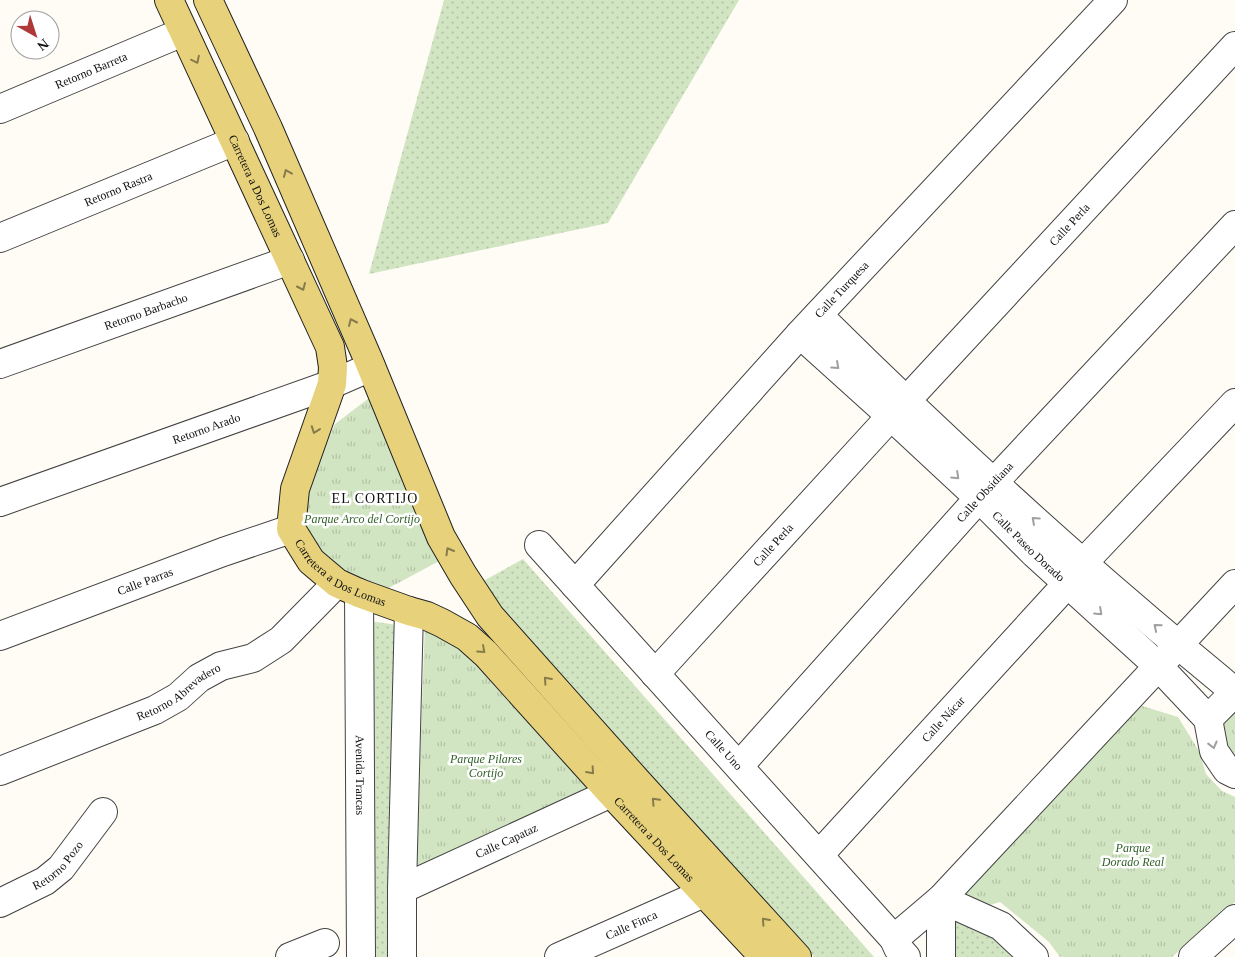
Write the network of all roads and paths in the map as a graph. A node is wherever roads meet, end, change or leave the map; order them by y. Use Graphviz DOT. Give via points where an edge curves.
graph roads {
  1 [pos="169,0"];
  2 [pos="208,0"];
  3 [pos="1113,0"];
  4 [pos="182,32"];
  5 [pos="1235,46"];
  6 [pos="0,108"];
  7 [pos="235,141"];
  8 [pos="1235,225"];
  9 [pos="0,238"];
  10 [pos="290,260"];
  11 [pos="809,325"];
  12 [pos="1,364"];
  13 [pos="371,367"];
  14 [pos="332,384"];
  15 [pos="1235,403"];
  16 [pos="898,409"];
  17 [pos="987,491"];
  18 [pos="0,502"];
  19 [pos="291,529"];
  20 [pos="539,545"];
  21 [pos="1076,573"];
  22 [pos="576,584"];
  23 [pos="1235,584"];
  24 [pos="348,588"];
  25 [pos="409,611"];
  26 [pos="0,636"];
  27 [pos="1178,646"];
  28 [pos="1158,666"];
  29 [pos="655,674"];
  30 [pos="1235,692"];
  31 [pos="1208,719"];
  32 [pos="738,766"];
  33 [pos="0,771"];
  34 [pos="1235,774"];
  35 [pos="611,793"];
  36 [pos="103,812"];
  37 [pos="819,856"];
  38 [pos="402,889"];
  39 [pos="704,893"];
  40 [pos="941,899"];
  41 [pos="0,903"];
  42 [pos="1235,919"];
  43 [pos="325,943"];
  44 [pos="900,948"];
  45 [pos="290,957"];
  46 [pos="361,957"];
  47 [pos="402,957"];
  48 [pos="559,957"];
  49 [pos="764,957"];
  50 [pos="797,957"];
  51 [pos="941,957"];
  52 [pos="1034,957"];
  53 [pos="1193,957"];
  1 -- 4 [label="main road, Carretera a Dos Lomas"];
  13 -- 2 [label="main road, one-way" via="268,128"];
  3 -- 11 [label="street, Calle Turquesa"];
  4 -- 6 [label="street, Retorno Barreta"];
  4 -- 7 [label="main road, Carretera a Dos Lomas, one-way"];
  5 -- 16 [label="street, Calle Perla"];
  7 -- 9 [label="street, Retorno Rastra"];
  7 -- 10 [label="main road, Carretera a Dos Lomas"];
  8 -- 17 [label="street, Calle Obsidiana"];
  10 -- 12 [label="street, Retorno Barbacho"];
  10 -- 14 [label="main road, Carretera a Dos Lomas, one-way" via="330,348"];
  11 -- 16 [label="street, Calle Paseo Dorado"];
  11 -- 22 [label="street, Calle Turquesa"];
  13 -- 14 [label="street, Retorno Arado"];
  50 -- 13 [label="main road, one-way" via="490,616 441,537"];
  14 -- 18 [label="street, Retorno Arado"];
  14 -- 19 [label="main road, Carretera a Dos Lomas, one-way" via="295,489"];
  15 -- 21 [label="street, Calle Nácar"];
  16 -- 17 [label="street, Calle Paseo Dorado"];
  16 -- 29 [label="street, Calle Perla"];
  17 -- 21 [label="street, Calle Paseo Dorado" via="1035,554"];
  17 -- 32 [label="street, Calle Obsidiana"];
  19 -- 24 [label="main road, Carretera a Dos Lomas" via="311,561"];
  19 -- 26 [label="street, Calle Parras"];
  20 -- 22 [label="street, Calle Uno"];
  27 -- 21 [label="street, Calle Paseo Dorado, one-way"];
  21 -- 28 [label="street, Calle Paseo Dorado, one-way"];
  21 -- 37 [label="street, Calle Nácar"];
  22 -- 29 [label="street, Calle Uno"];
  23 -- 27 [label="street"];
  24 -- 25 [label="main road, Carretera a Dos Lomas"];
  24 -- 33 [label="street, Retorno Abrevadero" via="281,640 252,658 221,666 206,674 178,697 155,710"];
  24 -- 46 [label="street, Avenida Trancas"];
  25 -- 35 [label="main road, Carretera a Dos Lomas, one-way" via="442,623 467,637 486,654"];
  25 -- 38 [label="street"];
  27 -- 28 [label="street"];
  27 -- 30 [label="street, Calle Paseo Dorado"];
  28 -- 31 [label="street, Calle Paseo Dorado"];
  28 -- 40 [label="street"];
  29 -- 32 [label="street, Calle Uno"];
  30 -- 31 [label="street"];
  31 -- 34 [label="street, one-way" via="1214,751 1227,770"];
  32 -- 37 [label="street, Calle Uno"];
  35 -- 38 [label="street, Calle Capataz"];
  35 -- 39 [label="main road, Carretera a Dos Lomas"];
  36 -- 41 [label="street, Retorno Pozo" via="61,868 45,881"];
  37 -- 44 [label="street, Calle Uno"];
  38 -- 47 [label="street"];
  39 -- 48 [label="street, Calle Finca"];
  39 -- 49 [label="main road, Carretera a Dos Lomas"];
  40 -- 44 [label="street"];
  40 -- 51 [label="street"];
  40 -- 52 [label="street" via="1001,926"];
  42 -- 53 [label="street"];
  43 -- 45 [label="street"];
}
